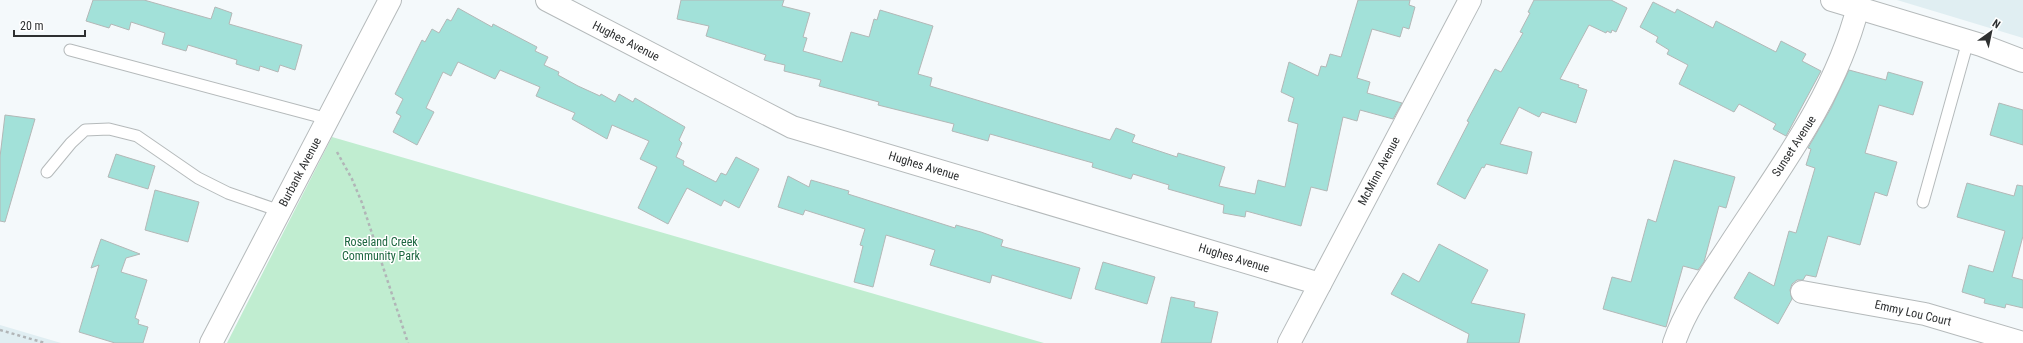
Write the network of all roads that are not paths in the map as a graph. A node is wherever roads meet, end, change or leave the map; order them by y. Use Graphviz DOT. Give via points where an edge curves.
graph roads {
  1 [pos="390,0"];
  2 [pos="546,0"];
  3 [pos="1470,0"];
  4 [pos="1832,0"];
  5 [pos="1858,7"];
  6 [pos="1968,42"];
  7 [pos="70,50"];
  8 [pos="2023,61"];
  9 [pos="328,119"];
  10 [pos="47,172"];
  11 [pos="1923,202"];
  12 [pos="280,211"];
  13 [pos="1320,284"];
  14 [pos="1802,292"];
  15 [pos="211,343"];
  16 [pos="1289,343"];
  17 [pos="1674,343"];
  18 [pos="2023,343"];
  1 -- 9 [label="street, Burbank Avenue"];
  2 -- 13 [label="street, Hughes Avenue" via="792,128"];
  3 -- 13 [label="street, McMinn Avenue"];
  4 -- 5 [label="street"];
  5 -- 6 [label="street"];
  5 -- 17 [label="street, Sunset Avenue" via="1851,36 1815,115 1710,275 1678,331"];
  6 -- 8 [label="street"];
  6 -- 11 [label="lane"];
  7 -- 9 [label="lane"];
  9 -- 12 [label="street, Burbank Avenue"];
  10 -- 12 [label="lane" via="85,130 109,130 137,136 204,181 228,193"];
  12 -- 15 [label="street, Burbank Avenue"];
  13 -- 16 [label="street, McMinn Avenue"];
  14 -- 18 [label="street, Emmy Lou Court" via="1925,314"];
}
